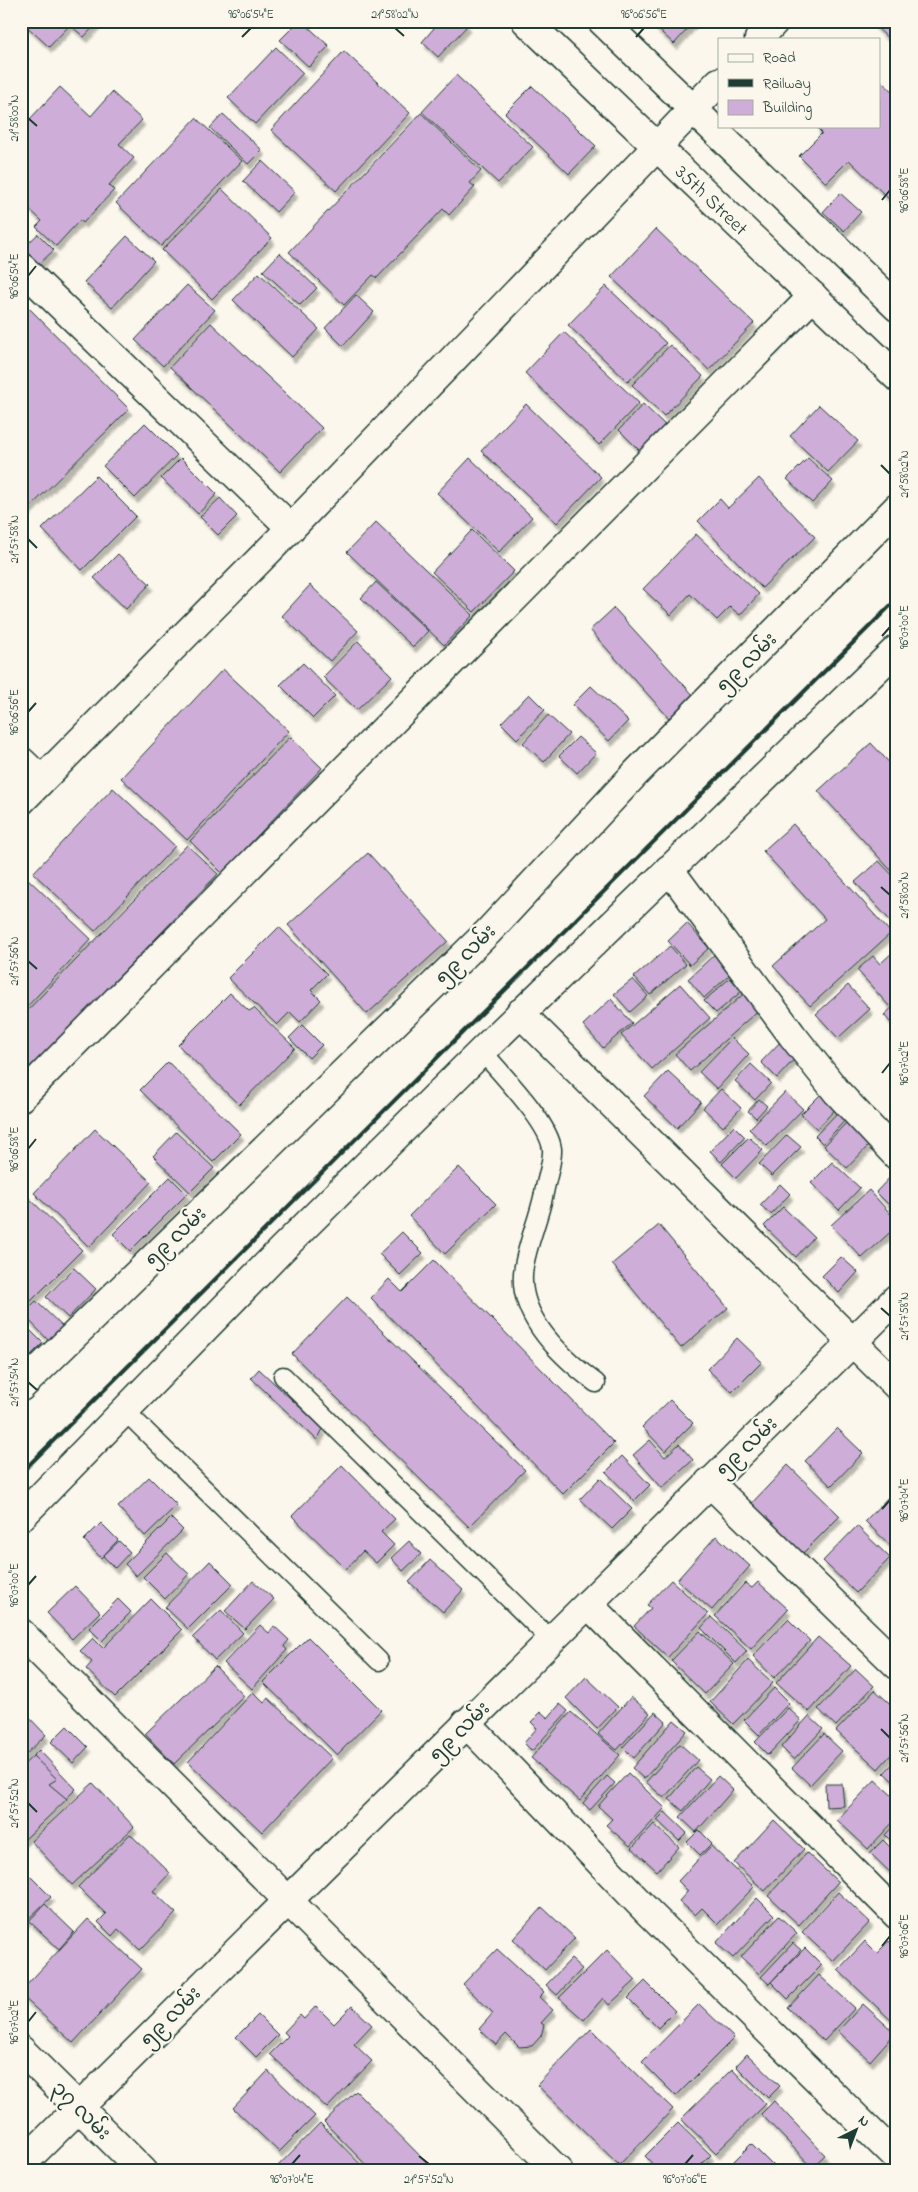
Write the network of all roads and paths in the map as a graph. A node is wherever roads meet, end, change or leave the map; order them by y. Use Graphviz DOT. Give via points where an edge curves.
graph roads {
  1 [pos="526,21"];
  2 [pos="602,21"];
  3 [pos="775,21"];
  4 [pos="759,38"];
  5 [pos="718,83"];
  6 [pos="693,110"];
  7 [pos="657,147"];
  8 [pos="21,267"];
  9 [pos="813,296"];
  10 [pos="897,307"];
  11 [pos="897,377"];
  12 [pos="897,508"];
  13 [pos="291,528"];
  14 [pos="897,649"];
  15 [pos="21,761"];
  16 [pos="42,780"];
  17 [pos="21,801"];
  18 [pos="670,869"];
  19 [pos="520,1013"];
  20 [pos="482,1051"];
  21 [pos="21,1098"];
  22 [pos="897,1156"];
  23 [pos="897,1298"];
  24 [pos="852,1342"];
  25 [pos="284,1376"];
  26 [pos="596,1382"];
  27 [pos="897,1386"];
  28 [pos="21,1387"];
  29 [pos="125,1410"];
  30 [pos="709,1482"];
  31 [pos="21,1517"];
  32 [pos="588,1604"];
  33 [pos="21,1633"];
  34 [pos="551,1640"];
  35 [pos="379,1661"];
  36 [pos="897,1665"];
  37 [pos="466,1724"];
  38 [pos="288,1900"];
  39 [pos="897,1915"];
  40 [pos="21,2050"];
  41 [pos="79,2106"];
  42 [pos="897,2158"];
  43 [pos="21,2165"];
  44 [pos="143,2171"];
  45 [pos="558,2171"];
  1 -- 7 [label="street, 35th Street"];
  2 -- 6 [label="street"];
  3 -- 4 [label="street"];
  5 -- 6 [label="street"];
  6 -- 7 [label="street"];
  6 -- 10 [label="street"];
  7 -- 9 [label="street, 35th Street"];
  7 -- 13 [label="street"];
  8 -- 13 [label="street"];
  9 -- 11 [label="street, 35th Street"];
  9 -- 21 [label="street"];
  12 -- 28 [label="street, ၅၉ လမ်း" via="635,774 488,932"];
  13 -- 16 [label="street"];
  14 -- 18 [label="street"];
  15 -- 16 [label="street"];
  16 -- 17 [label="street"];
  18 -- 19 [label="street"];
  18 -- 22 [label="street" via="837,1092"];
  19 -- 20 [label="street"];
  19 -- 24 [label="street"];
  20 -- 26 [label="lane" via="544,1125 552,1149 524,1267 523,1293 536,1322 577,1369"];
  20 -- 29 [label="street"];
  23 -- 24 [label="street, ၅၉ လမ်း"];
  24 -- 27 [label="street"];
  24 -- 30 [label="street, ၅၉ လမ်း"];
  25 -- 34 [label="lane"];
  29 -- 31 [label="street"];
  29 -- 35 [label="lane"];
  30 -- 32 [label="street, ၅၉ လမ်း"];
  30 -- 36 [label="street"];
  32 -- 34 [label="street, ၅၉ လမ်း"];
  32 -- 39 [label="street"];
  33 -- 38 [label="street"];
  34 -- 37 [label="street, ၅၉ လမ်း"];
  37 -- 38 [label="street, ၅၉ လမ်း"];
  37 -- 42 [label="street" via="654,1918"];
  38 -- 41 [label="street, ၅၉ လမ်း"];
  38 -- 45 [label="street"];
  40 -- 41 [label="street, ၃၇ လမ်း"];
  41 -- 43 [label="street, ၅၉ လမ်း"];
  41 -- 44 [label="street, ၃၇ လမ်း"];
}
